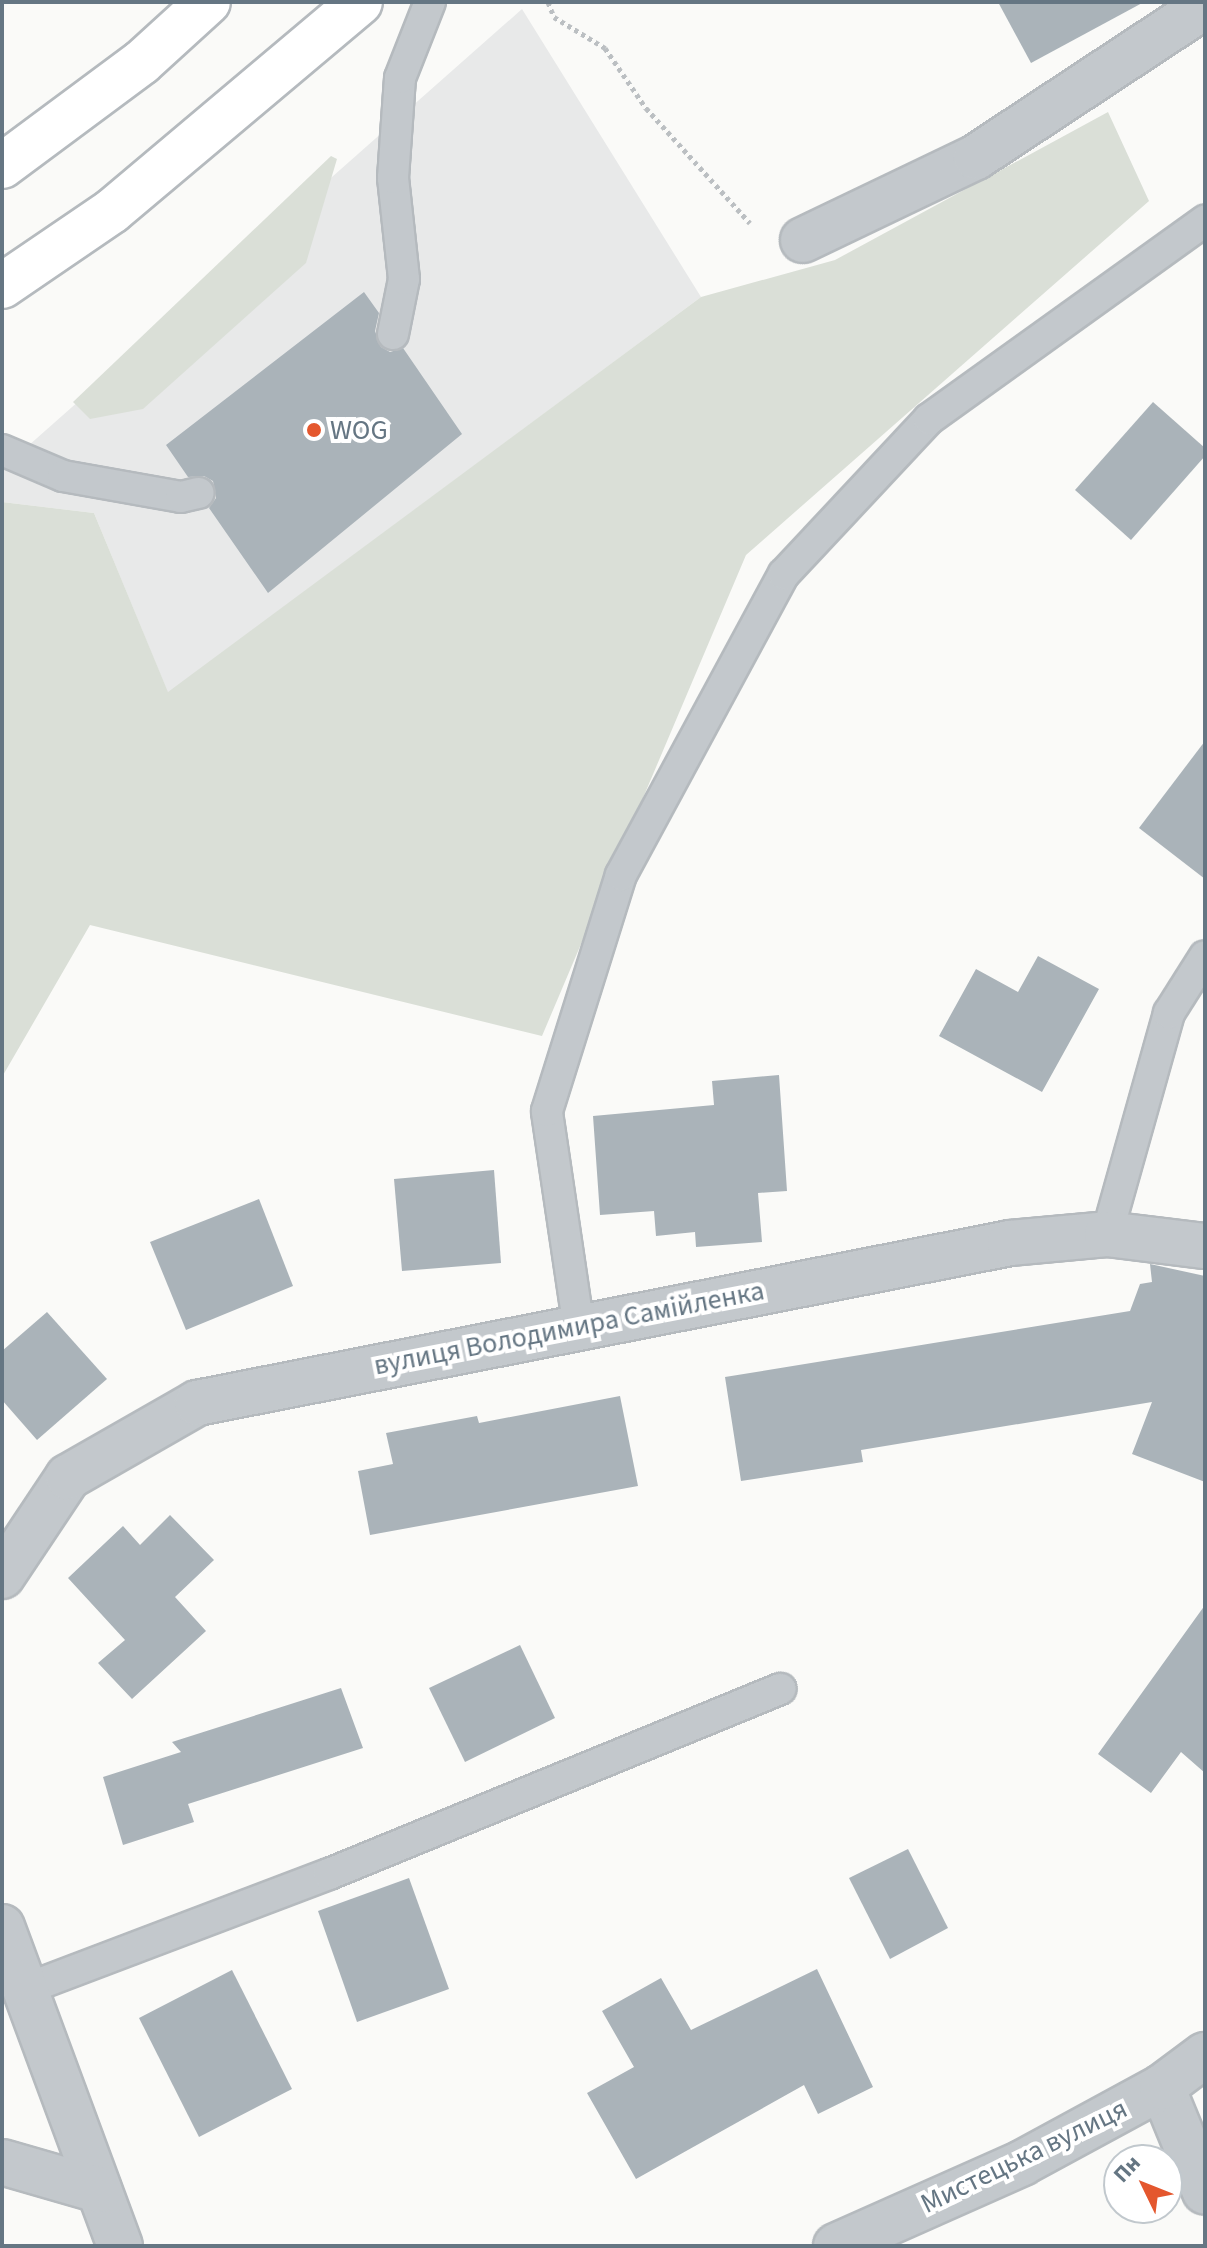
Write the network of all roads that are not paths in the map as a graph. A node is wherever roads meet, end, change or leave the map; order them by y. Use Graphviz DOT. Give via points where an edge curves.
graph roads {
  1 [pos="208,2"];
  2 [pos="360,2"];
  3 [pos="430,2"];
  4 [pos="1205,6"];
  5 [pos="2,166"];
  6 [pos="1205,221"];
  7 [pos="803,240"];
  8 [pos="2,286"];
  9 [pos="393,334"];
  10 [pos="2,450"];
  11 [pos="199,493"];
  12 [pos="1205,956"];
  13 [pos="1107,1234"];
  14 [pos="1205,1246"];
  15 [pos="579,1329"];
  16 [pos="2,1576"];
  17 [pos="781,1689"];
  18 [pos="2,1927"];
  19 [pos="26,1989"];
  20 [pos="1205,2055"];
  21 [pos="1162,2087"];
  22 [pos="2,2162"];
  23 [pos="99,2190"];
  24 [pos="1205,2192"];
  25 [pos="120,2246"];
  26 [pos="836,2246"];
  1 -- 5 [label="main road" via="142,62"];
  2 -- 8 [label="main road" via="112,211"];
  3 -- 9 [label="lane" via="400,78 393,178 404,279"];
  4 -- 7 [label="street" via="976,157"];
  6 -- 15 [label="lane" via="929,419 784,574 621,875 547,1111"];
  10 -- 11 [label="lane" via="63,476 181,497"];
  12 -- 13 [label="lane" via="1169,1013"];
  13 -- 14 [label="street, вулиця Володимира Самійленка"];
  13 -- 15 [label="street, вулиця Володимира Самійленка" via="1010,1243"];
  15 -- 16 [label="street, вулиця Володимира Самійленка" via="403,1359 197,1403 68,1477"];
  17 -- 19 [label="lane" via="329,1874"];
  18 -- 19 [label="street"];
  19 -- 23 [label="street"];
  20 -- 21 [label="street, Мистецька вулиця"];
  21 -- 24 [label="street"];
  21 -- 26 [label="street, Мистецька вулиця" via="1022,2163"];
  22 -- 23 [label="street"];
  23 -- 25 [label="street"];
}
